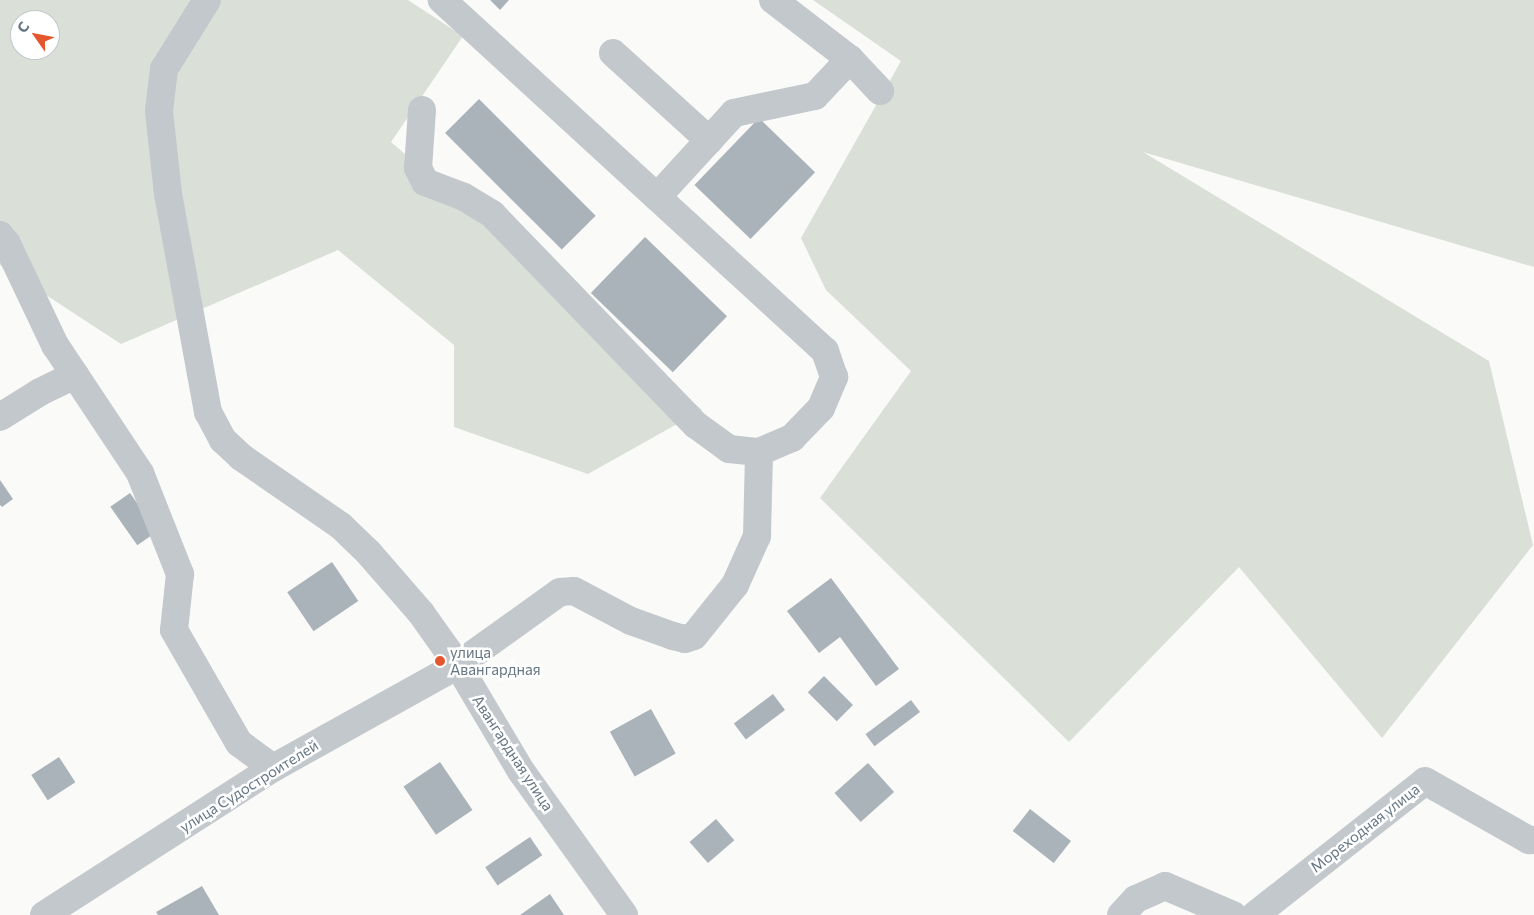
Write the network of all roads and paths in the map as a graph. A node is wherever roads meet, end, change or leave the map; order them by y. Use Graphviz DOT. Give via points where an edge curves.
graph roads {
  1 [pos="207,0"];
  2 [pos="442,0"];
  3 [pos="773,0"];
  4 [pos="613,53"];
  5 [pos="850,59"];
  6 [pos="880,91"];
  7 [pos="422,110"];
  8 [pos="709,140"];
  9 [pos="657,197"];
  10 [pos="0,235"];
  11 [pos="76,375"];
  12 [pos="0,417"];
  13 [pos="759,452"];
  14 [pos="458,665"];
  15 [pos="273,768"];
  16 [pos="1534,840"];
  17 [pos="44,915"];
  18 [pos="624,915"];
  19 [pos="1122,915"];
  20 [pos="1233,915"];
  21 [pos="1255,915"];
  1 -- 14 [label="street, Авангардная улица" via="164,69 159,111 168,194 208,412 223,440 241,456 341,526 368,552 421,613"];
  2 -- 9 [label="street"];
  3 -- 5 [label="street"];
  4 -- 8 [label="street"];
  5 -- 6 [label="street"];
  5 -- 8 [label="street" via="815,96 734,113"];
  7 -- 13 [label="street" via="418,168 425,182 464,197 492,214 696,425 729,449"];
  8 -- 9 [label="street"];
  9 -- 13 [label="street" via="825,351 834,377 821,408 792,438"];
  10 -- 11 [label="street" via="55,344"];
  11 -- 12 [label="street" via="40,392"];
  11 -- 15 [label="street" via="140,473 180,574 174,630 239,743"];
  13 -- 14 [label="street, улица Судостроителей" via="757,536 735,585 694,636 685,639 673,636 631,622 580,594 560,592"];
  14 -- 15 [label="street, улица Судостроителей"];
  14 -- 18 [label="street, Авангардная улица" via="520,771"];
  15 -- 17 [label="street, улица Судостроителей"];
  16 -- 21 [label="street, Мореходная улица" via="1425,781"];
  19 -- 20 [label="street" via="1136,899 1165,886"];
}
